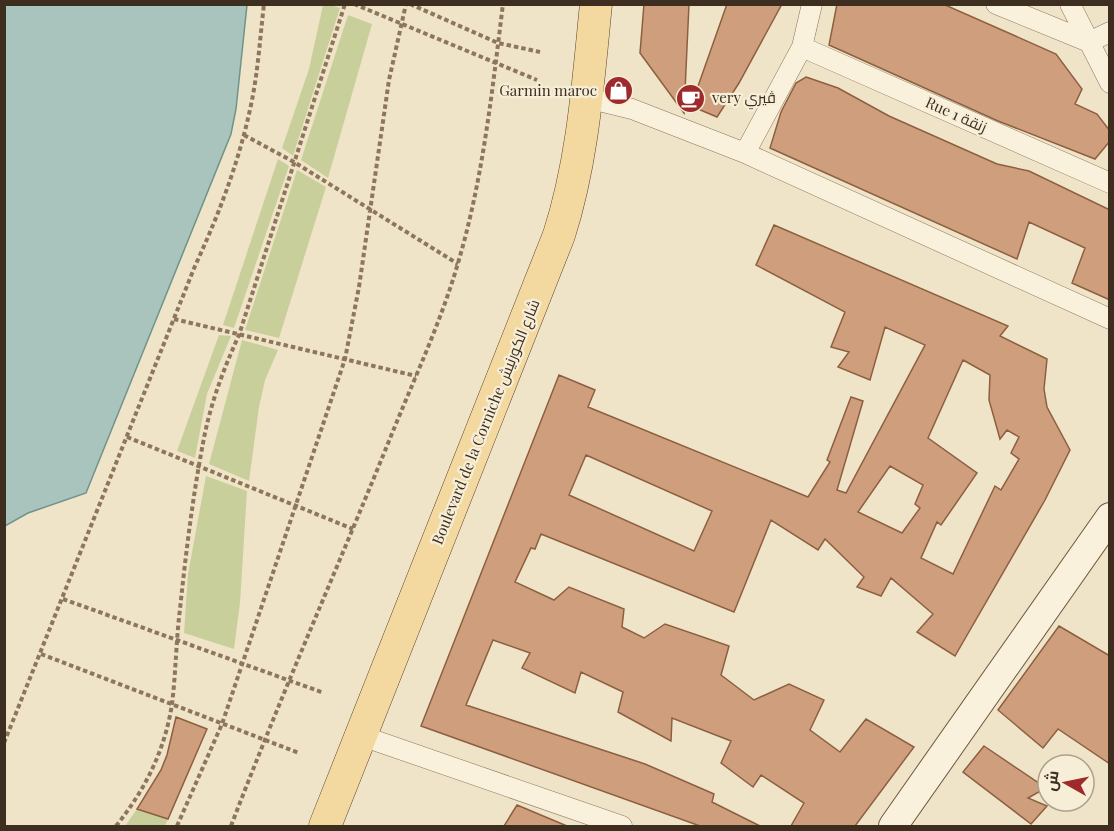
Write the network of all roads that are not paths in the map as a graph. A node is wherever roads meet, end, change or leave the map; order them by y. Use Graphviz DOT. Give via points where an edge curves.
graph roads {
  1 [pos="596,4"];
  2 [pos="812,4"];
  3 [pos="996,4"];
  4 [pos="1070,4"];
  5 [pos="1110,32"];
  6 [pos="1089,42"];
  7 [pos="802,47"];
  8 [pos="1110,82"];
  9 [pos="587,98"];
  10 [pos="745,153"];
  11 [pos="1110,183"];
  12 [pos="1110,319"];
  13 [pos="1110,517"];
  14 [pos="362,736"];
  15 [pos="324,826"];
  16 [pos="622,826"];
  17 [pos="893,826"];
  1 -- 9 [label="main road, Boulevard de la Corniche شارع الكورنيش"];
  2 -- 7 [label="street"];
  3 -- 6 [label="street"];
  4 -- 6 [label="street"];
  5 -- 6 [label="street"];
  6 -- 8 [label="street"];
  7 -- 10 [label="street"];
  7 -- 11 [label="street, Rue 1 زنقة"];
  9 -- 10 [label="street" via="632,109"];
  9 -- 14 [label="main road, Boulevard de la Corniche شارع الكورنيش" via="575,176 555,247"];
  10 -- 12 [label="street"];
  13 -- 17 [label="street"];
  14 -- 15 [label="main road, Boulevard de la Corniche شارع الكورنيش"];
  14 -- 16 [label="street"];
}
